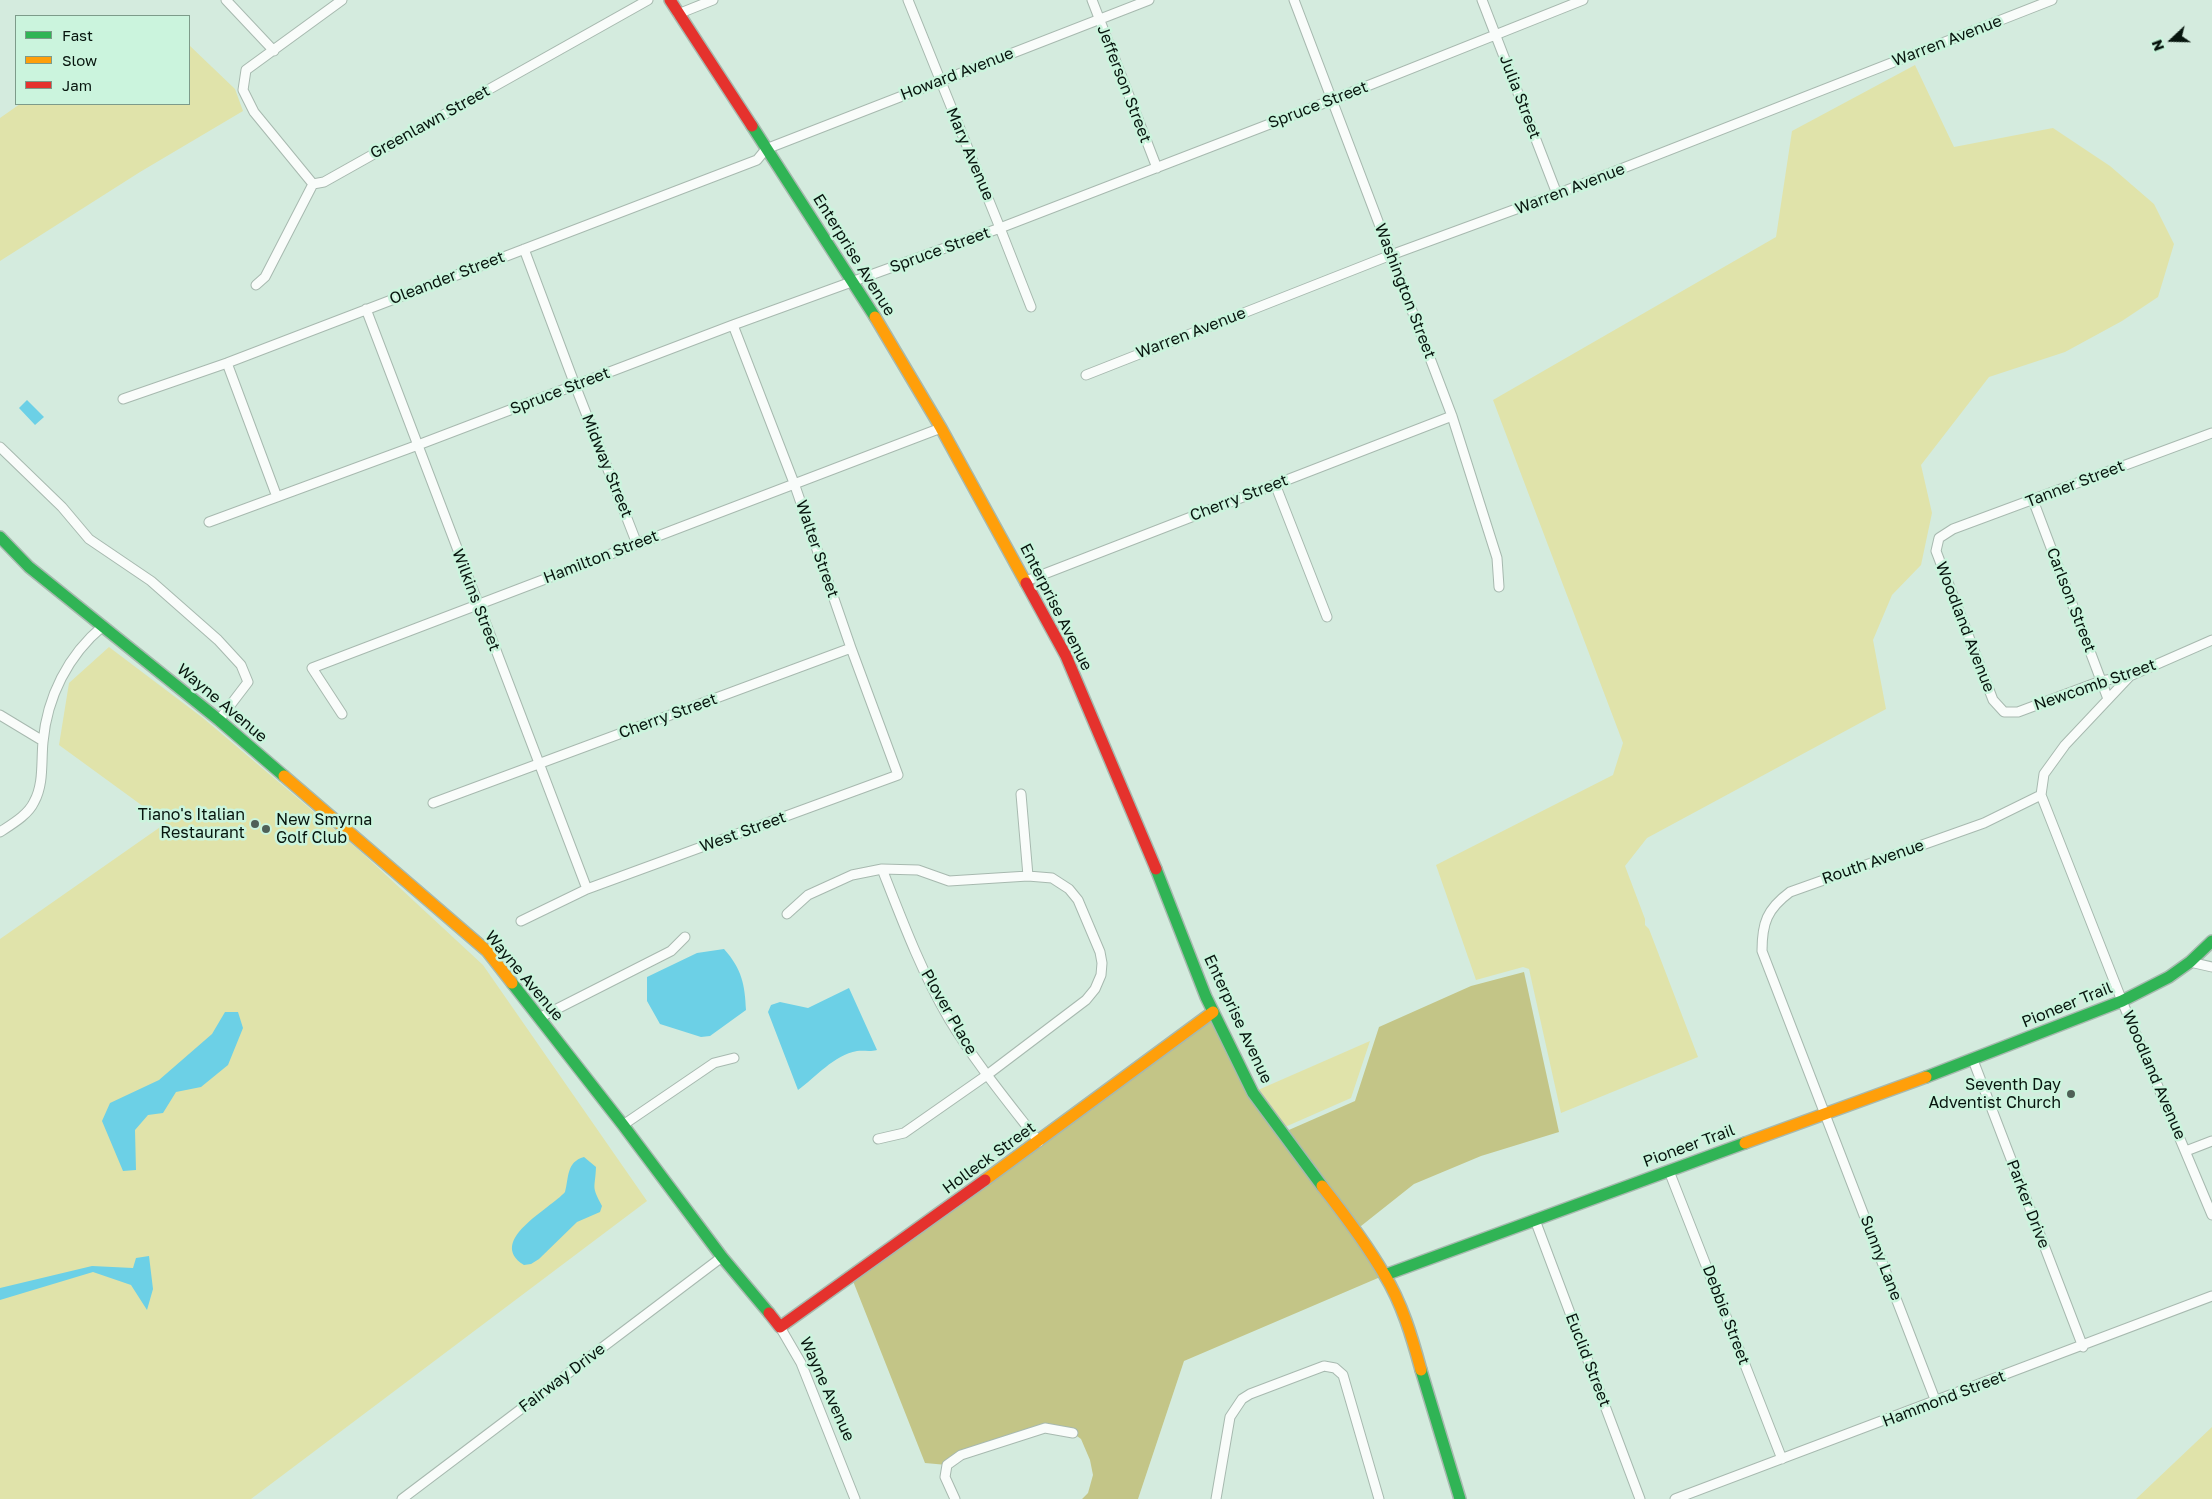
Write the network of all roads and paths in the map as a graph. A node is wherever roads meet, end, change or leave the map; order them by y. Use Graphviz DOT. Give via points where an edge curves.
graph roads {
  1 [pos="226,0"];
  2 [pos="342,0"];
  3 [pos="648,0"];
  4 [pos="670,0"];
  5 [pos="713,0"];
  6 [pos="908,0"];
  7 [pos="1092,0"];
  8 [pos="1149,0"];
  9 [pos="1294,0"];
  10 [pos="1482,0"];
  11 [pos="1583,0"];
  12 [pos="2052,0"];
  13 [pos="678,14"];
  14 [pos="1099,19"];
  15 [pos="1496,34"];
  16 [pos="274,50"];
  17 [pos="939,81"];
  18 [pos="1332,100"];
  19 [pos="766,149"];
  20 [pos="1157,168"];
  21 [pos="314,184"];
  22 [pos="1557,194"];
  23 [pos="1000,228"];
  24 [pos="524,249"];
  25 [pos="1391,255"];
  26 [pos="853,281"];
  27 [pos="256,285"];
  28 [pos="1031,308"];
  29 [pos="366,309"];
  30 [pos="733,325"];
  31 [pos="227,362"];
  32 [pos="1086,375"];
  33 [pos="575,385"];
  34 [pos="123,399"];
  35 [pos="1452,416"];
  36 [pos="941,428"];
  37 [pos="2212,432"];
  38 [pos="418,446"];
  39 [pos="1,451"];
  40 [pos="794,483"];
  41 [pos="1275,484"];
  42 [pos="277,497"];
  43 [pos="2033,500"];
  44 [pos="209,522"];
  45 [pos="0,537"];
  46 [pos="1939,538"];
  47 [pos="637,544"];
  48 [pos="1026,581"];
  49 [pos="1499,587"];
  50 [pos="478,604"];
  51 [pos="1327,617"];
  52 [pos="103,626"];
  53 [pos="2212,640"];
  54 [pos="851,648"];
  55 [pos="2130,676"];
  56 [pos="2102,681"];
  57 [pos="2108,699"];
  58 [pos="2004,712"];
  59 [pos="342,714"];
  60 [pos="0,715"];
  61 [pos="219,720"];
  62 [pos="43,741"];
  63 [pos="539,764"];
  64 [pos="898,774"];
  65 [pos="1021,794"];
  66 [pos="2041,795"];
  67 [pos="433,803"];
  68 [pos="0,832"];
  69 [pos="882,869"];
  70 [pos="1028,876"];
  71 [pos="587,890"];
  72 [pos="787,914"];
  73 [pos="521,921"];
  74 [pos="685,937"];
  75 [pos="2212,941"];
  76 [pos="2190,962"];
  77 [pos="2212,967"];
  78 [pos="2122,1001"];
  79 [pos="1213,1012"];
  80 [pos="539,1018"];
  81 [pos="734,1058"];
  82 [pos="1973,1060"];
  83 [pos="987,1075"];
  84 [pos="1826,1114"];
  85 [pos="623,1125"];
  86 [pos="878,1139"];
  87 [pos="1039,1142"];
  88 [pos="2212,1142"];
  89 [pos="2186,1151"];
  90 [pos="1670,1171"];
  91 [pos="2212,1216"];
  92 [pos="1535,1220"];
  93 [pos="722,1257"];
  94 [pos="1385,1275"];
  95 [pos="2212,1296"];
  96 [pos="780,1327"];
  97 [pos="2083,1347"];
  98 [pos="1936,1402"];
  99 [pos="1073,1433"];
  100 [pos="1782,1459"];
  101 [pos="402,1499"];
  102 [pos="855,1499"];
  103 [pos="955,1499"];
  104 [pos="1216,1499"];
  105 [pos="1379,1499"];
  106 [pos="1460,1499"];
  107 [pos="1640,1499"];
  108 [pos="1675,1499"];
  1 -- 16 [label="street"];
  2 -- 16 [label="street"];
  3 -- 21 [label="street, Greenlawn Street" via="324,182"];
  4 -- 13 [label="street, Enterprise Avenue"];
  5 -- 13 [label="street"];
  6 -- 17 [label="street, Mary Avenue"];
  7 -- 14 [label="street, Jefferson Street"];
  8 -- 14 [label="street, Howard Avenue"];
  9 -- 18 [label="street, Washington Street"];
  10 -- 15 [label="street, Julia Street"];
  11 -- 15 [label="street, Spruce Street"];
  12 -- 22 [label="street, Warren Avenue"];
  13 -- 19 [label="street, Enterprise Avenue"];
  14 -- 17 [label="street, Howard Avenue"];
  14 -- 20 [label="street, Jefferson Street"];
  15 -- 18 [label="street, Spruce Street"];
  15 -- 22 [label="street, Julia Street"];
  16 -- 21 [label="street" via="246,70 244,90 254,112"];
  17 -- 19 [label="street, Howard Avenue"];
  17 -- 23 [label="street, Mary Avenue"];
  18 -- 20 [label="street, Spruce Street"];
  18 -- 25 [label="street, Washington Street"];
  19 -- 24 [label="street, Oleander Street" via="757,160"];
  19 -- 26 [label="street, Enterprise Avenue"];
  20 -- 23 [label="street, Spruce Street"];
  21 -- 27 [label="street" via="265,276"];
  22 -- 25 [label="street, Warren Avenue"];
  23 -- 26 [label="street, Spruce Street"];
  23 -- 28 [label="street, Mary Avenue"];
  24 -- 29 [label="street, Oleander Street"];
  24 -- 33 [label="street, Midway Street"];
  25 -- 32 [label="street, Warren Avenue"];
  25 -- 35 [label="street, Washington Street"];
  26 -- 30 [label="street, Spruce Street"];
  26 -- 36 [label="street, Enterprise Avenue"];
  29 -- 31 [label="street, Oleander Street"];
  29 -- 38 [label="street, Wilkins Street"];
  30 -- 33 [label="street, Spruce Street"];
  30 -- 40 [label="street, Walter Street"];
  31 -- 34 [label="street, Oleander Street"];
  31 -- 42 [label="street"];
  33 -- 38 [label="street, Spruce Street"];
  33 -- 47 [label="street, Midway Street"];
  35 -- 41 [label="street, Cherry Street"];
  35 -- 49 [label="street, Washington Street" via="1497,558"];
  36 -- 40 [label="street, Hamilton Street"];
  36 -- 48 [label="street, Enterprise Avenue"];
  37 -- 43 [label="street, Tanner Street"];
  38 -- 42 [label="street, Spruce Street"];
  38 -- 50 [label="street, Wilkins Street"];
  39 -- 61 [label="street" via="49,494 89,539 151,581 218,640 241,665 248,682"];
  40 -- 47 [label="street, Hamilton Street"];
  40 -- 54 [label="street, Walter Street"];
  41 -- 48 [label="street, Cherry Street"];
  41 -- 51 [label="street"];
  42 -- 44 [label="street, Spruce Street"];
  43 -- 46 [label="street, Tanner Street" via="1953,529"];
  43 -- 56 [label="street, Carlson Street"];
  45 -- 52 [label="street, Wayne Avenue" via="29,567"];
  46 -- 58 [label="street, Woodland Avenue" via="1936,550 1993,700"];
  47 -- 50 [label="street, Hamilton Street"];
  48 -- 79 [label="street, Enterprise Avenue" via="1066,656"];
  50 -- 59 [label="street, Hamilton Street" via="312,668"];
  50 -- 63 [label="street, Wilkins Street"];
  52 -- 61 [label="street, Wayne Avenue"];
  52 -- 62 [label="street" via="57,682 46,714"];
  53 -- 55 [label="street, Newcomb Street"];
  54 -- 63 [label="street, Cherry Street"];
  54 -- 64 [label="street, Walter Street"];
  55 -- 56 [label="street, Newcomb Street"];
  55 -- 57 [label="street"];
  56 -- 57 [label="street, Carlson Street"];
  56 -- 58 [label="street, Newcomb Street" via="2018,712"];
  57 -- 66 [label="street" via="2065,745 2044,774"];
  60 -- 62 [label="street"];
  61 -- 80 [label="street, Wayne Avenue" via="487,951"];
  62 -- 68 [label="street" via="40,789 33,805"];
  63 -- 67 [label="street, Cherry Street"];
  63 -- 71 [label="street, Wilkins Street"];
  64 -- 71 [label="street, West Street"];
  65 -- 70 [label="street"];
  66 -- 78 [label="street, Woodland Avenue"];
  66 -- 84 [label="street, Routh Avenue" via="1984,823 1790,892 1777,902 1765,920 1762,951"];
  69 -- 70 [label="street" via="918,870 949,881"];
  69 -- 72 [label="street" via="852,875 808,895"];
  69 -- 83 [label="street, Plover Place" via="911,944 949,1019"];
  70 -- 83 [label="street" via="1052,878 1069,889 1078,900 1100,952 1101,975 1086,1000"];
  71 -- 73 [label="street, West Street"];
  74 -- 80 [label="street" via="671,950"];
  75 -- 76 [label="street, Pioneer Trail"];
  76 -- 77 [label="street"];
  76 -- 78 [label="street, Pioneer Trail" via="2169,977"];
  78 -- 82 [label="street, Pioneer Trail"];
  78 -- 89 [label="street, Woodland Avenue"];
  79 -- 87 [label="street, Holleck Street"];
  79 -- 94 [label="street, Enterprise Avenue" via="1253,1093 1351,1223"];
  80 -- 85 [label="street, Wayne Avenue"];
  81 -- 85 [label="street" via="714,1063"];
  82 -- 84 [label="street, Pioneer Trail"];
  82 -- 97 [label="street, Parker Drive"];
  83 -- 86 [label="street" via="904,1133"];
  83 -- 87 [label="street, Plover Place"];
  84 -- 90 [label="street, Pioneer Trail"];
  84 -- 98 [label="street, Sunny Lane"];
  85 -- 93 [label="street, Wayne Avenue"];
  87 -- 96 [label="street, Holleck Street"];
  88 -- 89 [label="street"];
  89 -- 91 [label="street, Woodland Avenue"];
  90 -- 92 [label="street, Pioneer Trail"];
  90 -- 100 [label="street, Debbie Street"];
  92 -- 94 [label="street, Pioneer Trail"];
  92 -- 107 [label="street, Euclid Street"];
  93 -- 96 [label="street, Wayne Avenue"];
  93 -- 101 [label="street, Fairway Drive"];
  94 -- 106 [label="street" via="1407,1322"];
  95 -- 97 [label="street, Hammond Street"];
  96 -- 102 [label="street, Wayne Avenue" via="801,1363"];
  97 -- 98 [label="street, Hammond Street"];
  98 -- 100 [label="street, Hammond Street"];
  99 -- 103 [label="street" via="1045,1428 961,1455 947,1465 945,1477"];
  100 -- 108 [label="street, Hammond Street"];
  104 -- 105 [label="street" via="1230,1417 1242,1399 1324,1366 1335,1368 1343,1376"];
}
